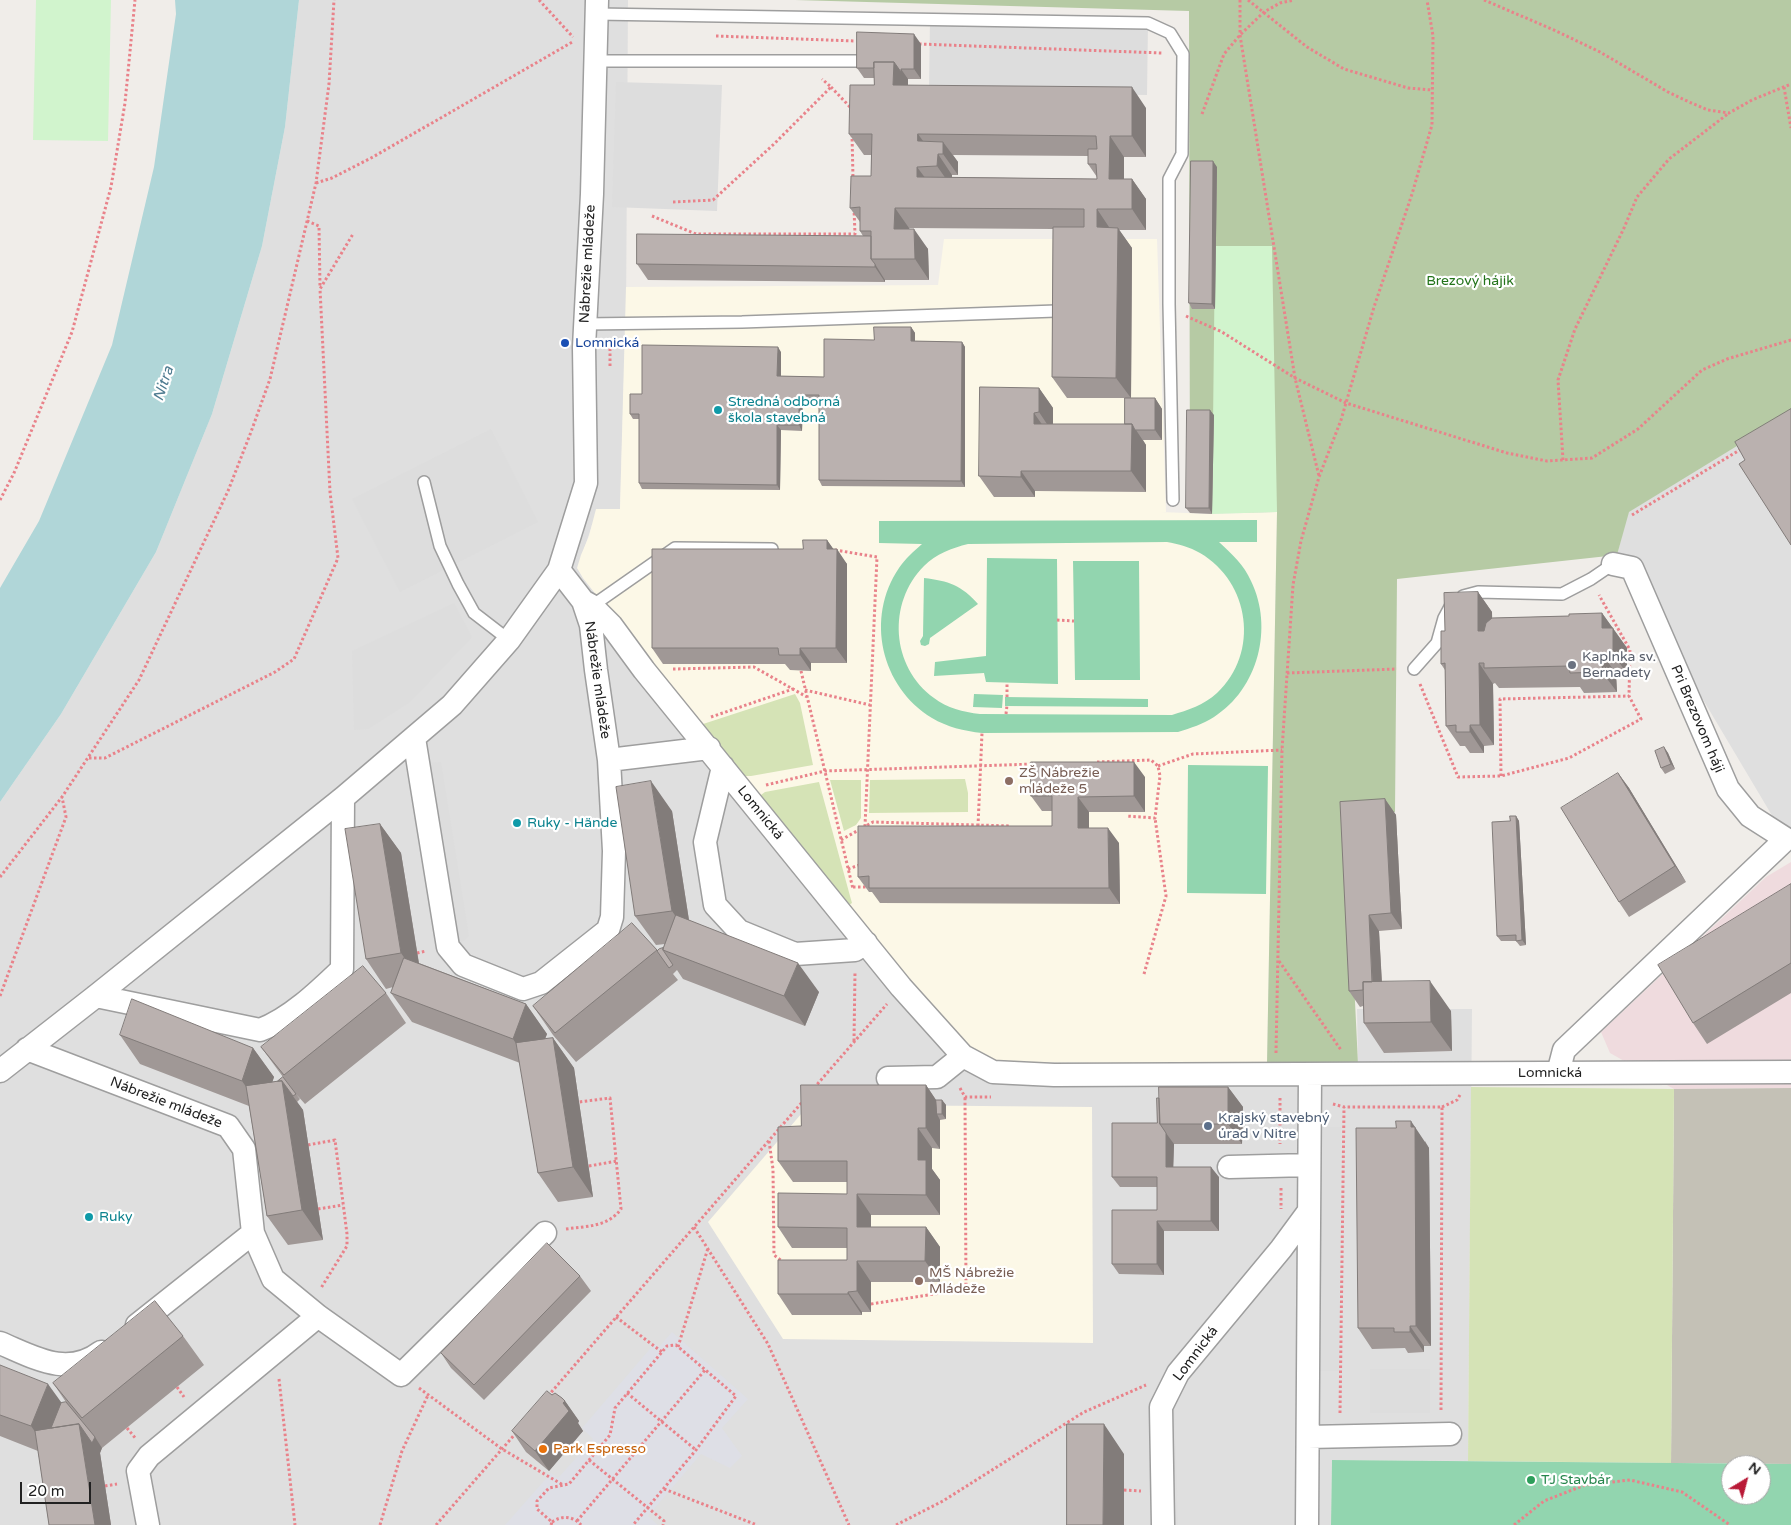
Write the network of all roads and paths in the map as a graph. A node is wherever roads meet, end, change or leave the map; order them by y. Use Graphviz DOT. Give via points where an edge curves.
graph roads {
  1 [pos="135,0"];
  2 [pos="334,0"];
  3 [pos="539,0"];
  4 [pos="1240,0"];
  5 [pos="1248,0"];
  6 [pos="1294,0"];
  7 [pos="1427,0"];
  8 [pos="1484,0"];
  9 [pos="597,7"];
  10 [pos="1264,12"];
  11 [pos="1240,34"];
  12 [pos="715,36"];
  13 [pos="862,41"];
  14 [pos="912,43"];
  15 [pos="1183,54"];
  16 [pos="596,62"];
  17 [pos="803,62"];
  18 [pos="864,62"];
  19 [pos="1791,84"];
  20 [pos="831,87"];
  21 [pos="1784,87"];
  22 [pos="1432,90"];
  23 [pos="1729,113"];
  24 [pos="1201,116"];
  25 [pos="851,117"];
  26 [pos="851,126"];
  27 [pos="1791,128"];
  28 [pos="316,183"];
  29 [pos="853,185"];
  30 [pos="673,202"];
  31 [pos="854,204"];
  32 [pos="652,216"];
  33 [pos="307,221"];
  34 [pos="353,234"];
  35 [pos="320,288"];
  36 [pos="1056,311"];
  37 [pos="1181,314"];
  38 [pos="585,324"];
  39 [pos="1791,340"];
  40 [pos="1295,378"];
  41 [pos="1346,403"];
  42 [pos="1749,445"];
  43 [pos="1563,460"];
  44 [pos="1319,477"];
  45 [pos="424,482"];
  46 [pos="0,500"];
  47 [pos="1173,500"];
  48 [pos="1632,515"];
  49 [pos="784,549"];
  50 [pos="834,549"];
  51 [pos="1613,564"];
  52 [pos="559,570"];
  53 [pos="1591,579"];
  54 [pos="587,603"];
  55 [pos="1058,620"];
  56 [pos="1074,621"];
  57 [pos="509,640"];
  58 [pos="672,669"];
  59 [pos="1414,669"];
  60 [pos="801,670"];
  61 [pos="1287,673"];
  62 [pos="1008,682"];
  63 [pos="793,689"];
  64 [pos="805,690"];
  65 [pos="1629,696"];
  66 [pos="807,697"];
  67 [pos="1007,697"];
  68 [pos="870,705"];
  69 [pos="1006,706"];
  70 [pos="1006,714"];
  71 [pos="689,725"];
  72 [pos="982,733"];
  73 [pos="414,738"];
  74 [pos="709,748"];
  75 [pos="1282,750"];
  76 [pos="88,758"];
  77 [pos="609,760"];
  78 [pos="1094,762"];
  79 [pos="1037,764"];
  80 [pos="723,766"];
  81 [pos="980,766"];
  82 [pos="1158,766"];
  83 [pos="866,769"];
  84 [pos="825,771"];
  85 [pos="1501,776"];
  86 [pos="741,790"];
  87 [pos="62,797"];
  88 [pos="343,798"];
  89 [pos="1126,816"];
  90 [pos="1155,818"];
  91 [pos="978,825"];
  92 [pos="865,826"];
  93 [pos="1016,826"];
  94 [pos="978,833"];
  95 [pos="1789,838"];
  96 [pos="842,840"];
  97 [pos="869,862"];
  98 [pos="848,869"];
  99 [pos="0,877"];
  100 [pos="853,887"];
  101 [pos="869,887"];
  102 [pos="855,895"];
  103 [pos="861,947"];
  104 [pos="1278,960"];
  105 [pos="1144,974"];
  106 [pos="901,987"];
  107 [pos="0,996"];
  108 [pos="96,996"];
  109 [pos="854,1042"];
  110 [pos="27,1049"];
  111 [pos="963,1056"];
  112 [pos="0,1070"];
  113 [pos="1791,1072"];
  114 [pos="1558,1073"];
  115 [pos="1276,1074"];
  116 [pos="1358,1074"];
  117 [pos="1310,1075"];
  118 [pos="888,1078"];
  119 [pos="814,1088"];
  120 [pos="823,1088"];
  121 [pos="965,1097"];
  122 [pos="579,1102"];
  123 [pos="769,1140"];
  124 [pos="308,1145"];
  125 [pos="616,1161"];
  126 [pos="1309,1165"];
  127 [pos="589,1166"];
  128 [pos="1229,1167"];
  129 [pos="343,1205"];
  130 [pos="318,1209"];
  131 [pos="1309,1211"];
  132 [pos="694,1227"];
  133 [pos="253,1233"];
  134 [pos="545,1233"];
  135 [pos="708,1248"];
  136 [pos="789,1266"];
  137 [pos="871,1304"];
  138 [pos="313,1312"];
  139 [pos="616,1317"];
  140 [pos="0,1343"];
  141 [pos="678,1347"];
  142 [pos="276,1351"];
  143 [pos="662,1352"];
  144 [pos="705,1370"];
  145 [pos="401,1375"];
  146 [pos="1146,1384"];
  147 [pos="628,1393"];
  148 [pos="428,1395"];
  149 [pos="546,1397"];
  150 [pos="1340,1419"];
  151 [pos="661,1421"];
  152 [pos="1445,1425"];
  153 [pos="521,1427"];
  154 [pos="1308,1437"];
  155 [pos="502,1449"];
  156 [pos="696,1450"];
  157 [pos="589,1460"];
  158 [pos="612,1479"];
  159 [pos="563,1485"];
  160 [pos="664,1488"];
  161 [pos="648,1508"];
  162 [pos="577,1521"];
  163 [pos="552,1524"];
  164 [pos="148,1525"];
  165 [pos="295,1525"];
  166 [pos="380,1525"];
  167 [pos="436,1525"];
  168 [pos="581,1525"];
  169 [pos="633,1525"];
  170 [pos="663,1525"];
  171 [pos="757,1525"];
  172 [pos="849,1525"];
  173 [pos="896,1525"];
  174 [pos="1163,1525"];
  175 [pos="1307,1525"];
  176 [pos="1514,1525"];
  177 [pos="1730,1525"];
  1 -- 46 [label="path" via="125,103 111,187 72,332"];
  2 -- 28 [label="path"];
  3 -- 28 [label="path" via="576,40 373,157"];
  4 -- 11 [label="path"];
  5 -- 10 [label="path"];
  6 -- 10 [label="path"];
  7 -- 22 [label="path" via="1433,36"];
  8 -- 23 [label="path" via="1600,52 1689,102 1708,110"];
  9 -- 15 [label="lane" via="1148,23 1170,33"];
  9 -- 16 [label="street, Nábrežie mládeže"];
  10 -- 11 [label="path"];
  10 -- 22 [label="path" via="1307,46 1344,69 1408,88"];
  11 -- 24 [label="path" via="1224,54"];
  11 -- 40 [label="path"];
  12 -- 13 [label="path"];
  14 -- 15 [label="path"];
  15 -- 47 [label="lane" via="1182,154 1169,178"];
  16 -- 17 [label="lane"];
  16 -- 38 [label="street, Nábrežie mládeže"];
  17 -- 18 [label="lane"];
  17 -- 20 [label="path"];
  19 -- 21 [label="path"];
  20 -- 25 [label="path" via="851,107"];
  20 -- 30 [label="path" via="713,200"];
  21 -- 23 [label="path"];
  21 -- 27 [label="path"];
  22 -- 41 [label="path" via="1432,124 1427,143"];
  23 -- 43 [label="path" via="1669,159 1637,197 1575,329 1558,380"];
  26 -- 29 [label="path"];
  28 -- 33 [label="path"];
  31 -- 32 [label="path" via="855,234 696,234"];
  33 -- 35 [label="path" via="319,226"];
  33 -- 76 [label="path" via="270,379 228,491 139,680"];
  34 -- 35 [label="path"];
  35 -- 76 [label="path" via="330,492 338,558 294,659 275,672 104,758"];
  36 -- 38 [label="lane" via="752,322"];
  37 -- 40 [label="path" via="1222,332"];
  38 -- 52 [label="street, Nábrežie mládeže" via="586,483"];
  39 -- 43 [label="path" via="1702,370 1638,429 1592,458"];
  40 -- 41 [label="path"];
  40 -- 44 [label="path"];
  41 -- 43 [label="path" via="1507,453 1546,461"];
  41 -- 44 [label="path"];
  42 -- 48 [label="path"];
  44 -- 61 [label="path" via="1301,541 1293,585"];
  45 -- 57 [label="lane" via="440,546 458,584 474,613"];
  49 -- 54 [label="lane" via="675,548"];
  50 -- 68 [label="path" via="877,557"];
  51 -- 53 [label="lane"];
  51 -- 95 [label="street, Pri Brezovom háji" via="1632,568 1728,789 1750,816"];
  52 -- 54 [label="street, Lomnická"];
  52 -- 57 [label="street, Nábrežie mládeže"];
  53 -- 59 [label="lane" via="1562,594 1478,592 1456,598 1444,618 1437,644"];
  53 -- 65 [label="path" via="1630,650"];
  54 -- 71 [label="street, Lomnická" via="611,626"];
  54 -- 77 [label="street, Nábrežie mládeže"];
  55 -- 56 [label="path"];
  57 -- 73 [label="street, Nábrežie mládeže" via="452,705"];
  58 -- 63 [label="path" via="754,667"];
  59 -- 61 [label="path"];
  59 -- 85 [label="path" via="1458,777"];
  60 -- 64 [label="path"];
  61 -- 75 [label="path"];
  62 -- 67 [label="path"];
  63 -- 66 [label="path"];
  63 -- 71 [label="path"];
  64 -- 66 [label="path"];
  64 -- 68 [label="path"];
  65 -- 85 [label="path" via="1641,719 1569,758"];
  65 -- 85 [label="path" via="1500,699"];
  66 -- 84 [label="path"];
  68 -- 83 [label="path"];
  69 -- 70 [label="path"];
  71 -- 74 [label="street, Lomnická"];
  72 -- 81 [label="path"];
  73 -- 77 [label="street, Nábrežie mládeže" via="448,947 463,965 523,989 541,983 608,930 612,917 614,850"];
  73 -- 88 [label="street, Nábrežie mládeže"];
  74 -- 77 [label="street"];
  74 -- 80 [label="street, Lomnická"];
  75 -- 82 [label="path" via="1193,754"];
  75 -- 104 [label="path"];
  76 -- 87 [label="path"];
  78 -- 82 [label="path" via="1151,760"];
  79 -- 81 [label="path"];
  80 -- 86 [label="street, Lomnická"];
  80 -- 103 [label="street" via="705,842 715,905 739,931 795,954"];
  81 -- 83 [label="path"];
  81 -- 91 [label="path"];
  82 -- 90 [label="path" via="1160,776"];
  83 -- 84 [label="path"];
  83 -- 92 [label="path"];
  84 -- 86 [label="path"];
  84 -- 96 [label="path"];
  86 -- 103 [label="street, Lomnická"];
  87 -- 99 [label="path"];
  87 -- 107 [label="path" via="66,817"];
  88 -- 108 [label="street, Nábrežie mládeže"];
  88 -- 108 [label="street" via="342,969 320,989 273,1026 260,1030"];
  89 -- 90 [label="path"];
  90 -- 105 [label="path" via="1166,896"];
  91 -- 92 [label="path" via="874,822"];
  91 -- 93 [label="path"];
  91 -- 94 [label="path"];
  92 -- 96 [label="path"];
  95 -- 114 [label="street, Pri Brezovom háji" via="1564,1050"];
  96 -- 98 [label="path"];
  97 -- 98 [label="path"];
  98 -- 100 [label="path"];
  100 -- 101 [label="path"];
  100 -- 102 [label="path"];
  103 -- 106 [label="street, Lomnická"];
  103 -- 109 [label="path"];
  104 -- 115 [label="path"];
  104 -- 116 [label="path"];
  106 -- 109 [label="path"];
  106 -- 111 [label="street, Lomnická"];
  108 -- 110 [label="street, Nábrežie mládeže"];
  109 -- 119 [label="path"];
  110 -- 112 [label="street, Nábrežie mládeže"];
  110 -- 133 [label="street, Nábrežie mládeže" via="228,1126 244,1149"];
  111 -- 115 [label="street, Lomnická" via="993,1072 1054,1075"];
  111 -- 118 [label="street" via="937,1077"];
  113 -- 114 [label="street, Lomnická"];
  114 -- 116 [label="street, Lomnická"];
  115 -- 117 [label="street, Lomnická"];
  116 -- 117 [label="street, Lomnická"];
  117 -- 126 [label="street"];
  119 -- 120 [label="path"];
  119 -- 123 [label="path"];
  121 -- 137 [label="path" via="966,1289"];
  122 -- 125 [label="path" via="610,1098"];
  123 -- 132 [label="path"];
  123 -- 136 [label="path" via="773,1169 774,1256"];
  124 -- 129 [label="path" via="335,1140"];
  125 -- 127 [label="path"];
  125 -- 134 [label="path" via="621,1209 615,1218 604,1223"];
  126 -- 128 [label="street"];
  126 -- 131 [label="street"];
  129 -- 130 [label="path"];
  129 -- 138 [label="path" via="346,1246"];
  131 -- 154 [label="street"];
  131 -- 174 [label="street, Lomnická" via="1178,1373 1161,1407"];
  132 -- 135 [label="path"];
  132 -- 139 [label="path"];
  133 -- 138 [label="street, Nábrežie mládeže" via="272,1279"];
  133 -- 140 [label="street" via="95,1357 75,1366 49,1363"];
  134 -- 145 [label="street"];
  135 -- 141 [label="path"];
  135 -- 172 [label="path" via="768,1344"];
  138 -- 142 [label="street"];
  138 -- 145 [label="street, Nábrežie mládeže"];
  139 -- 143 [label="path"];
  139 -- 149 [label="path"];
  141 -- 143 [label="path" via="667,1346"];
  141 -- 144 [label="path"];
  142 -- 164 [label="street" via="150,1456 138,1471"];
  142 -- 165 [label="path"];
  143 -- 147 [label="path"];
  144 -- 151 [label="path"];
  144 -- 156 [label="path" via="736,1396"];
  145 -- 148 [label="path"];
  146 -- 173 [label="path" via="1084,1412 943,1501"];
  147 -- 151 [label="path"];
  147 -- 157 [label="path" via="615,1408 610,1435"];
  148 -- 155 [label="path"];
  148 -- 166 [label="path" via="402,1451"];
  150 -- 152 [label="path" via="1344,1106 1442,1107"];
  151 -- 156 [label="path"];
  151 -- 158 [label="path"];
  152 -- 154 [label="street"];
  153 -- 155 [label="path"];
  154 -- 175 [label="street"];
  155 -- 159 [label="path"];
  155 -- 167 [label="path"];
  156 -- 160 [label="path"];
  157 -- 158 [label="path"];
  157 -- 159 [label="path" via="569,1484"];
  158 -- 161 [label="path"];
  158 -- 162 [label="path"];
  159 -- 163 [label="path" via="548,1488 537,1501 536,1509"];
  160 -- 161 [label="path"];
  160 -- 171 [label="path"];
  161 -- 169 [label="path"];
  161 -- 170 [label="path" via="664,1521"];
  162 -- 163 [label="path" via="562,1517"];
  162 -- 168 [label="path"];
  176 -- 177 [label="path" via="1544,1501 1585,1485 1630,1480 1682,1492"];
}
